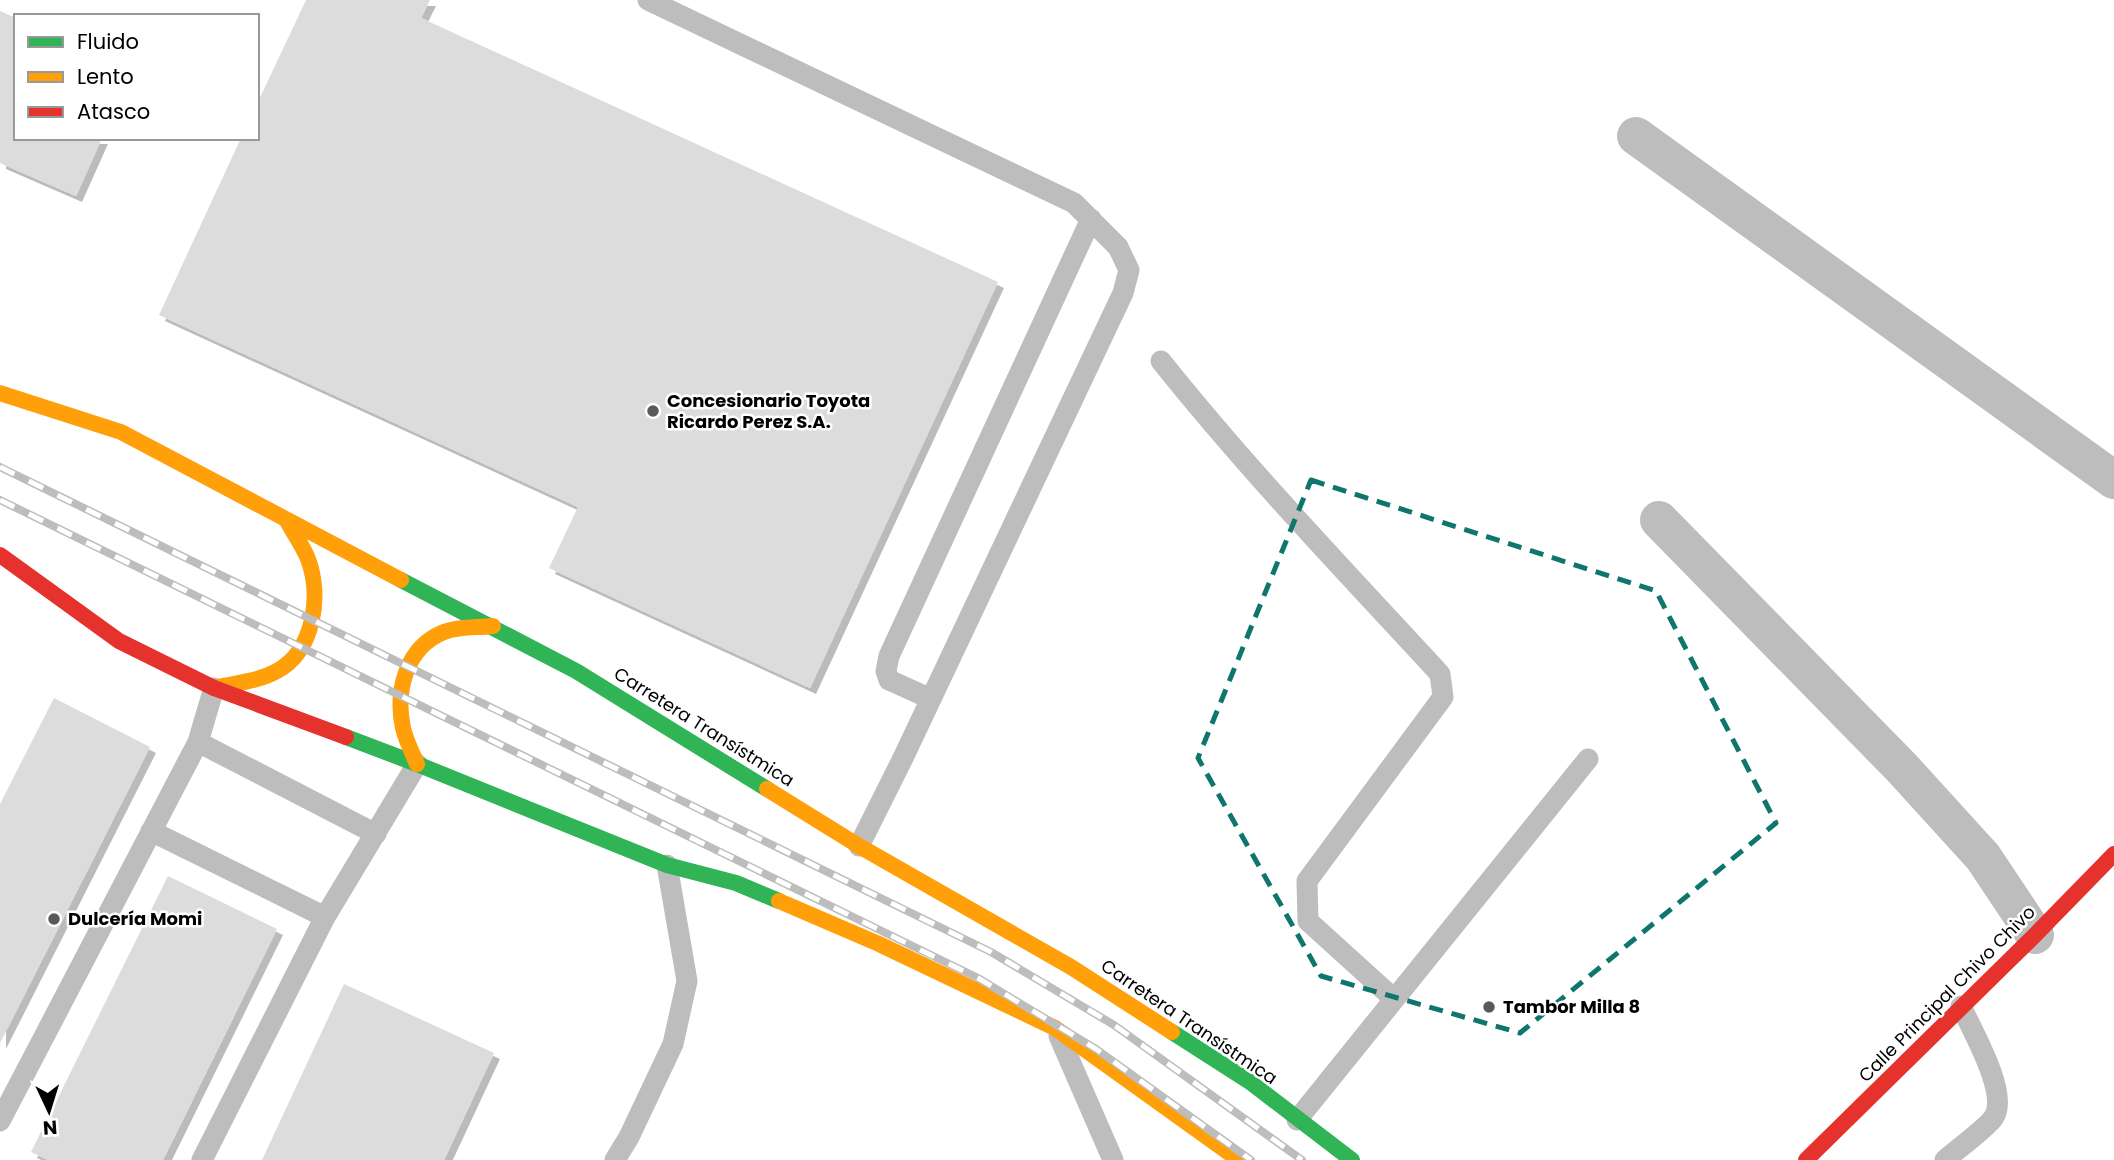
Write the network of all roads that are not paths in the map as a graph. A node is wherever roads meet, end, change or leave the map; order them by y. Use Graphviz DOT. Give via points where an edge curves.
graph roads {
  1 [pos="648,0"];
  2 [pos="1636,136"];
  3 [pos="1091,219"];
  4 [pos="1161,361"];
  5 [pos="0,393"];
  6 [pos="2114,480"];
  7 [pos="1659,520"];
  8 [pos="287,521"];
  9 [pos="0,555"];
  10 [pos="493,626"];
  11 [pos="214,688"];
  12 [pos="931,699"];
  13 [pos="198,742"];
  14 [pos="1588,759"];
  15 [pos="417,764"];
  16 [pos="151,831"];
  17 [pos="376,834"];
  18 [pos="859,846"];
  19 [pos="2114,854"];
  20 [pos="667,865"];
  21 [pos="325,917"];
  22 [pos="2035,934"];
  23 [pos="1394,999"];
  24 [pos="1961,1006"];
  25 [pos="1055,1028"];
  26 [pos="1297,1120"];
  27 [pos="0,1121"];
  28 [pos="202,1160"];
  29 [pos="615,1160"];
  30 [pos="1114,1160"];
  31 [pos="1239,1160"];
  32 [pos="1352,1160"];
  33 [pos="1806,1160"];
  34 [pos="1945,1160"];
  1 -- 3 [label="lane" via="1074,203"];
  2 -- 6 [label="street"];
  3 -- 12 [label="lane" via="1118,247 1129,270 1123,293"];
  3 -- 12 [label="lane" via="889,656 889,680"];
  4 -- 23 [label="lane" via="1280,500 1440,674 1443,698 1307,881 1308,921"];
  5 -- 8 [label="main road, Carretera Transístmica" via="121,432"];
  7 -- 22 [label="street" via="1983,857"];
  8 -- 10 [label="main road, Carretera Transístmica"];
  8 -- 11 [label="main road" via="309,562 314,608 309,638 290,663 262,678"];
  9 -- 11 [label="main road" via="119,641"];
  10 -- 15 [label="main road" via="441,632 413,654 401,685 401,708 403,730"];
  10 -- 18 [label="main road, Carretera Transístmica" via="576,671"];
  11 -- 13 [label="lane"];
  11 -- 15 [label="main road"];
  12 -- 18 [label="lane"];
  13 -- 16 [label="lane"];
  13 -- 17 [label="lane"];
  14 -- 23 [label="lane"];
  15 -- 17 [label="lane"];
  15 -- 20 [label="main road"];
  16 -- 21 [label="lane"];
  16 -- 27 [label="lane"];
  17 -- 21 [label="lane"];
  18 -- 26 [label="main road, Carretera Transístmica" via="1071,967 1250,1082"];
  19 -- 22 [label="main road, Calle Principal Chivo Chivo"];
  20 -- 25 [label="main road" via="760,893"];
  20 -- 29 [label="lane" via="687,981 673,1044"];
  21 -- 28 [label="lane"];
  22 -- 24 [label="main road, Calle Principal Chivo Chivo"];
  23 -- 26 [label="lane"];
  24 -- 33 [label="main road, Calle Principal Chivo Chivo"];
  24 -- 34 [label="lane" via="1999,1100 1994,1117"];
  25 -- 30 [label="lane"];
  25 -- 31 [label="main road"];
  26 -- 32 [label="main road, Carretera Transístmica"];
}
